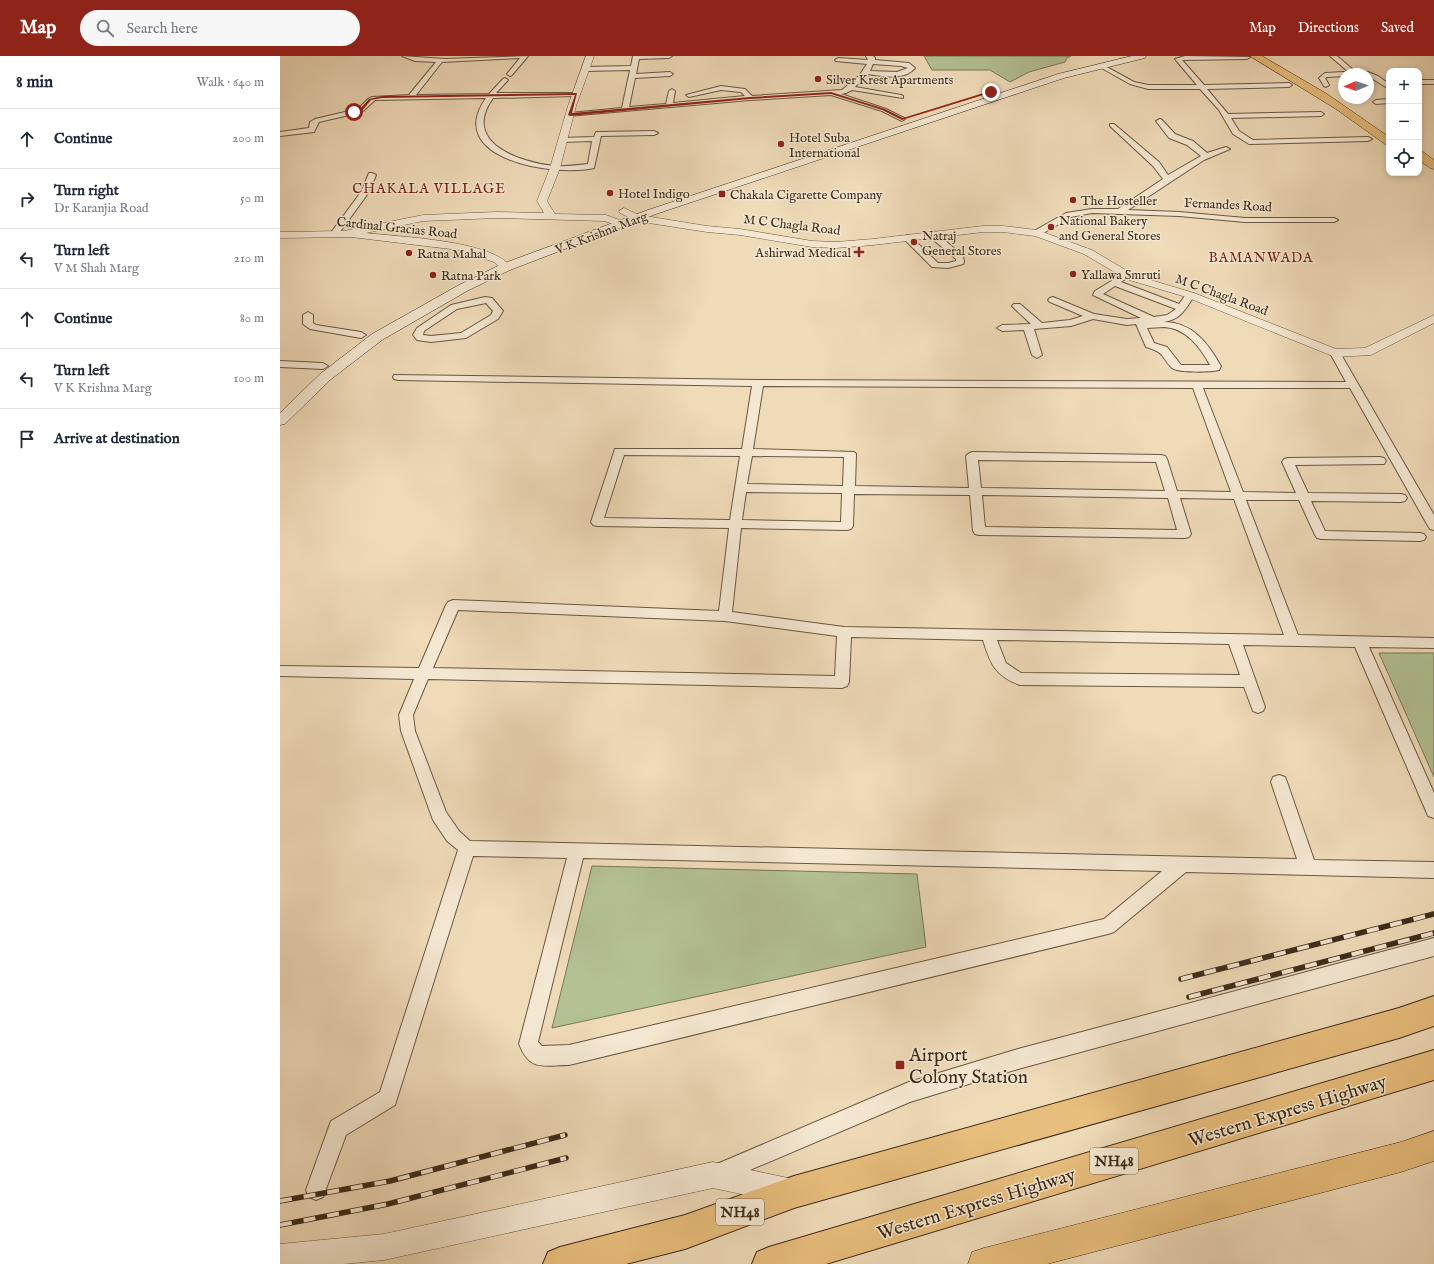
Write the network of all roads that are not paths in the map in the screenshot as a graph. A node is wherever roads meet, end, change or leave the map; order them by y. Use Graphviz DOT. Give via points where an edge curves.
graph roads {
  1 [pos="405,56"];
  2 [pos="525,56"];
  3 [pos="590,56"];
  4 [pos="636,56"];
  5 [pos="669,56"];
  6 [pos="1115,56"];
  7 [pos="1142,56"];
  8 [pos="1247,56"];
  9 [pos="1255,56"];
  10 [pos="1265,56"];
  11 [pos="1333,56"];
  12 [pos="500,57"];
  13 [pos="860,57"];
  14 [pos="836,58"];
  15 [pos="871,59"];
  16 [pos="441,60"];
  17 [pos="1101,66"];
  18 [pos="634,68"];
  19 [pos="1348,68"];
  20 [pos="585,69"];
  21 [pos="865,72"];
  22 [pos="1060,73"];
  23 [pos="670,74"];
  24 [pos="1338,74"];
  25 [pos="632,76"];
  26 [pos="1374,76"];
  27 [pos="1422,82"];
  28 [pos="1434,82"];
  29 [pos="1386,83"];
  30 [pos="1289,85"];
  31 [pos="1326,85"];
  32 [pos="1202,87"];
  33 [pos="852,88"];
  34 [pos="672,91"];
  35 [pos="831,93"];
  36 [pos="576,94"];
  37 [pos="491,95"];
  38 [pos="411,97"];
  39 [pos="749,97"];
  40 [pos="901,97"];
  41 [pos="1386,101"];
  42 [pos="692,102"];
  43 [pos="1376,102"];
  44 [pos="669,106"];
  45 [pos="364,107"];
  46 [pos="376,107"];
  47 [pos="625,110"];
  48 [pos="1321,114"];
  49 [pos="570,115"];
  50 [pos="1226,116"];
  51 [pos="902,119"];
  52 [pos="1160,121"];
  53 [pos="1112,126"];
  54 [pos="1386,128"];
  55 [pos="654,133"];
  56 [pos="280,134"];
  57 [pos="596,139"];
  58 [pos="1368,139"];
  59 [pos="563,140"];
  60 [pos="1386,140"];
  61 [pos="1226,150"];
  62 [pos="1206,156"];
  63 [pos="1422,156"];
  64 [pos="1434,166"];
  65 [pos="555,168"];
  66 [pos="1422,169"];
  67 [pos="372,175"];
  68 [pos="1167,179"];
  69 [pos="1434,179"];
  70 [pos="643,210"];
  71 [pos="1120,212"];
  72 [pos="551,216"];
  73 [pos="606,218"];
  74 [pos="623,218"];
  75 [pos="1334,220"];
  76 [pos="939,232"];
  77 [pos="1037,233"];
  78 [pos="339,234"];
  79 [pos="918,234"];
  80 [pos="280,236"];
  81 [pos="808,239"];
  82 [pos="903,240"];
  83 [pos="839,242"];
  84 [pos="502,264"];
  85 [pos="1126,275"];
  86 [pos="457,277"];
  87 [pos="1115,283"];
  88 [pos="1190,295"];
  89 [pos="1053,300"];
  90 [pos="422,304"];
  91 [pos="1017,306"];
  92 [pos="1182,308"];
  93 [pos="443,314"];
  94 [pos="308,315"];
  95 [pos="1092,316"];
  96 [pos="1434,318"];
  97 [pos="1154,320"];
  98 [pos="405,321"];
  99 [pos="1140,323"];
  100 [pos="1028,326"];
  101 [pos="1040,326"];
  102 [pos="425,327"];
  103 [pos="1002,328"];
  104 [pos="361,335"];
  105 [pos="1335,353"];
  106 [pos="1037,355"];
  107 [pos="280,364"];
  108 [pos="323,366"];
  109 [pos="398,377"];
  110 [pos="758,383"];
  111 [pos="1197,385"];
  112 [pos="1354,385"];
  113 [pos="280,405"];
  114 [pos="280,421"];
  115 [pos="747,452"];
  116 [pos="1380,461"];
  117 [pos="741,488"];
  118 [pos="849,490"];
  119 [pos="975,492"];
  120 [pos="1172,495"];
  121 [pos="1239,496"];
  122 [pos="1303,497"];
  123 [pos="1401,498"];
  124 [pos="735,525"];
  125 [pos="1434,526"];
  126 [pos="1420,537"];
  127 [pos="725,616"];
  128 [pos="844,632"];
  129 [pos="988,634"];
  130 [pos="1234,639"];
  131 [pos="1293,640"];
  132 [pos="1359,641"];
  133 [pos="1434,642"];
  134 [pos="280,671"];
  135 [pos="422,674"];
  136 [pos="1249,681"];
  137 [pos="1258,707"];
  138 [pos="1279,782"];
  139 [pos="1434,811"];
  140 [pos="466,848"];
  141 [pos="577,851"];
  142 [pos="1183,864"];
  143 [pos="1308,867"];
  144 [pos="1434,870"];
  145 [pos="1434,947"];
  146 [pos="1434,1011"];
  147 [pos="1434,1065"];
  148 [pos="1434,1146"];
  149 [pos="713,1175"];
  150 [pos="316,1190"];
  151 [pos="794,1192"];
  152 [pos="280,1257"];
  153 [pos="786,1262"];
  154 [pos="560,1264"];
  155 [pos="984,1264"];
  1 -- 16 [label="street" via="412,59"];
  2 -- 12 [label="street"];
  2 -- 37 [label="street"];
  3 -- 20 [label="street"];
  4 -- 5 [label="street"];
  4 -- 18 [label="street"];
  6 -- 22 [label="main road, V K Krishna Marg"];
  7 -- 17 [label="main road, V K Krishna Marg"];
  8 -- 32 [label="street" via="1179,58"];
  9 -- 60 [label="main road" via="1319,94"];
  10 -- 54 [label="main road" via="1315,83"];
  11 -- 19 [label="street"];
  12 -- 16 [label="street"];
  13 -- 14 [label="street" via="839,60"];
  13 -- 15 [label="street"];
  14 -- 15 [label="street"];
  15 -- 21 [label="street"];
  15 -- 21 [label="street" via="909,65 912,68 909,72 898,74"];
  16 -- 38 [label="street"];
  17 -- 22 [label="main road, V K Krishna Marg"];
  17 -- 32 [label="street" via="1148,87"];
  18 -- 20 [label="street"];
  18 -- 25 [label="street"];
  20 -- 36 [label="street"];
  21 -- 33 [label="street"];
  22 -- 51 [label="main road, V K Krishna Marg"];
  22 -- 70 [label="main road, V K Krishna Marg"];
  23 -- 25 [label="street"];
  24 -- 31 [label="street" via="1326,75 1322,78"];
  25 -- 47 [label="street"];
  26 -- 29 [label="street"];
  27 -- 28 [label="street"];
  30 -- 32 [label="street"];
  32 -- 50 [label="street"];
  33 -- 35 [label="street" via="844,92"];
  33 -- 40 [label="street"];
  34 -- 44 [label="street"];
  35 -- 39 [label="street"];
  35 -- 51 [label="street" via="884,110"];
  36 -- 37 [label="street"];
  36 -- 49 [label="street"];
  37 -- 38 [label="street"];
  37 -- 65 [label="street" via="480,116 482,135 490,146 517,160"];
  38 -- 45 [label="street" via="374,98"];
  39 -- 42 [label="street"];
  39 -- 42 [label="street" via="743,90 720,88 689,95"];
  41 -- 43 [label="street"];
  42 -- 44 [label="street"];
  44 -- 47 [label="street"];
  45 -- 46 [label="street"];
  45 -- 56 [label="street" via="360,111 317,120 310,130"];
  47 -- 49 [label="street"];
  48 -- 50 [label="street"];
  49 -- 59 [label="street"];
  50 -- 58 [label="street" via="1236,132 1252,142"];
  51 -- 70 [label="main road, V K Krishna Marg"];
  52 -- 62 [label="street" via="1172,136 1190,143"];
  53 -- 68 [label="street" via="1156,164"];
  55 -- 57 [label="street" via="598,134"];
  57 -- 59 [label="street"];
  57 -- 65 [label="street" via="591,166"];
  59 -- 65 [label="street"];
  61 -- 62 [label="street"];
  62 -- 68 [label="street"];
  63 -- 64 [label="main road"];
  65 -- 72 [label="street" via="542,201"];
  66 -- 69 [label="main road"];
  67 -- 78 [label="street" via="365,192"];
  68 -- 71 [label="street"];
  70 -- 74 [label="main road, V K Krishna Marg"];
  70 -- 81 [label="street" via="667,216 742,225"];
  70 -- 81 [label="street, M C Chagla Road" via="707,229"];
  71 -- 75 [label="street, Fernandes Road" via="1245,220"];
  71 -- 77 [label="street, Fernandes Road" via="1092,211 1069,215"];
  72 -- 73 [label="street"];
  72 -- 78 [label="street" via="423,218"];
  73 -- 74 [label="main road, V K Krishna Marg"];
  73 -- 84 [label="main road, V K Krishna Marg"];
  74 -- 84 [label="main road, V K Krishna Marg"];
  76 -- 77 [label="street, M C Chagla Road" via="995,229"];
  76 -- 79 [label="street, M C Chagla Road"];
  76 -- 82 [label="street" via="960,258 958,264 935,265"];
  77 -- 85 [label="street, M C Chagla Road" via="1088,252"];
  78 -- 80 [label="street, Cardinal Gracias Road"];
  78 -- 84 [label="street, Cardinal Gracias Road" via="461,247"];
  79 -- 82 [label="street, M C Chagla Road"];
  79 -- 83 [label="street"];
  81 -- 83 [label="street, M C Chagla Road"];
  82 -- 83 [label="street, M C Chagla Road"];
  84 -- 86 [label="main road, V K Krishna Marg"];
  84 -- 90 [label="main road, V K Krishna Marg" via="463,288"];
  85 -- 87 [label="street"];
  85 -- 88 [label="street, M C Chagla Road"];
  87 -- 92 [label="street"];
  87 -- 97 [label="street" via="1098,295"];
  88 -- 92 [label="street"];
  88 -- 105 [label="street, M C Chagla Road"];
  89 -- 95 [label="street"];
  90 -- 93 [label="street"];
  90 -- 98 [label="main road, V K Krishna Marg"];
  90 -- 104 [label="main road, V K Krishna Marg"];
  91 -- 101 [label="street"];
  92 -- 97 [label="street" via="1177,314"];
  93 -- 102 [label="street"];
  93 -- 102 [label="street" via="456,306 486,300 489,300 498,311 495,316 460,336 431,340 420,338 418,333"];
  94 -- 104 [label="street" via="308,324 313,327"];
  95 -- 99 [label="street"];
  95 -- 101 [label="street" via="1072,323"];
  96 -- 105 [label="street" via="1367,352"];
  97 -- 99 [label="street"];
  98 -- 102 [label="street"];
  98 -- 114 [label="main road, V K Krishna Marg" via="376,337 326,377"];
  99 -- 99 [label="street" via="1171,325 1188,332 1206,348 1215,368 1177,367 1163,349 1150,345"];
  100 -- 101 [label="street"];
  100 -- 103 [label="street"];
  100 -- 106 [label="street"];
  104 -- 108 [label="main road, V K Krishna Marg"];
  105 -- 112 [label="street"];
  107 -- 108 [label="street"];
  108 -- 113 [label="main road, V K Krishna Marg"];
  109 -- 110 [label="street"];
  110 -- 111 [label="street"];
  110 -- 115 [label="street"];
  111 -- 112 [label="street"];
  111 -- 121 [label="street"];
  112 -- 125 [label="street"];
  115 -- 117 [label="street"];
  115 -- 118 [label="street" via="850,454"];
  115 -- 124 [label="street" via="619,450 597,522"];
  116 -- 122 [label="street" via="1288,462"];
  117 -- 118 [label="street"];
  117 -- 124 [label="street"];
  118 -- 119 [label="street"];
  118 -- 124 [label="street" via="847,526"];
  119 -- 120 [label="street"];
  119 -- 120 [label="street" via="972,456 1162,459"];
  119 -- 120 [label="street" via="979,531 1184,534"];
  120 -- 121 [label="street"];
  121 -- 122 [label="street"];
  121 -- 131 [label="street"];
  122 -- 123 [label="street"];
  122 -- 126 [label="street" via="1321,536"];
  124 -- 127 [label="street"];
  127 -- 128 [label="street"];
  127 -- 135 [label="street" via="453,605"];
  128 -- 129 [label="street"];
  128 -- 135 [label="street" via="842,682"];
  129 -- 130 [label="street"];
  129 -- 136 [label="street" via="998,665 1010,675 1020,678"];
  130 -- 131 [label="street"];
  130 -- 136 [label="street"];
  131 -- 132 [label="street"];
  132 -- 133 [label="street"];
  132 -- 139 [label="street"];
  134 -- 135 [label="street"];
  135 -- 140 [label="street" via="406,715 408,731 439,814 453,836"];
  136 -- 137 [label="street"];
  138 -- 143 [label="street"];
  140 -- 141 [label="street"];
  140 -- 150 [label="street" via="388,1098 338,1128"];
  141 -- 142 [label="street"];
  141 -- 142 [label="street" via="528,1044 537,1056 569,1055 1108,926"];
  142 -- 143 [label="street"];
  143 -- 144 [label="street"];
  145 -- 149 [label="street" via="1018,1059 909,1092"];
  146 -- 151 [label="highway, NH48"];
  147 -- 153 [label="highway, Western Express Highway / NH48"];
  148 -- 155 [label="main road" via="1401,1157"];
  149 -- 151 [label="street"];
  149 -- 152 [label="street" via="384,1247"];
  151 -- 154 [label="highway, NH48" via="685,1232"];
}
